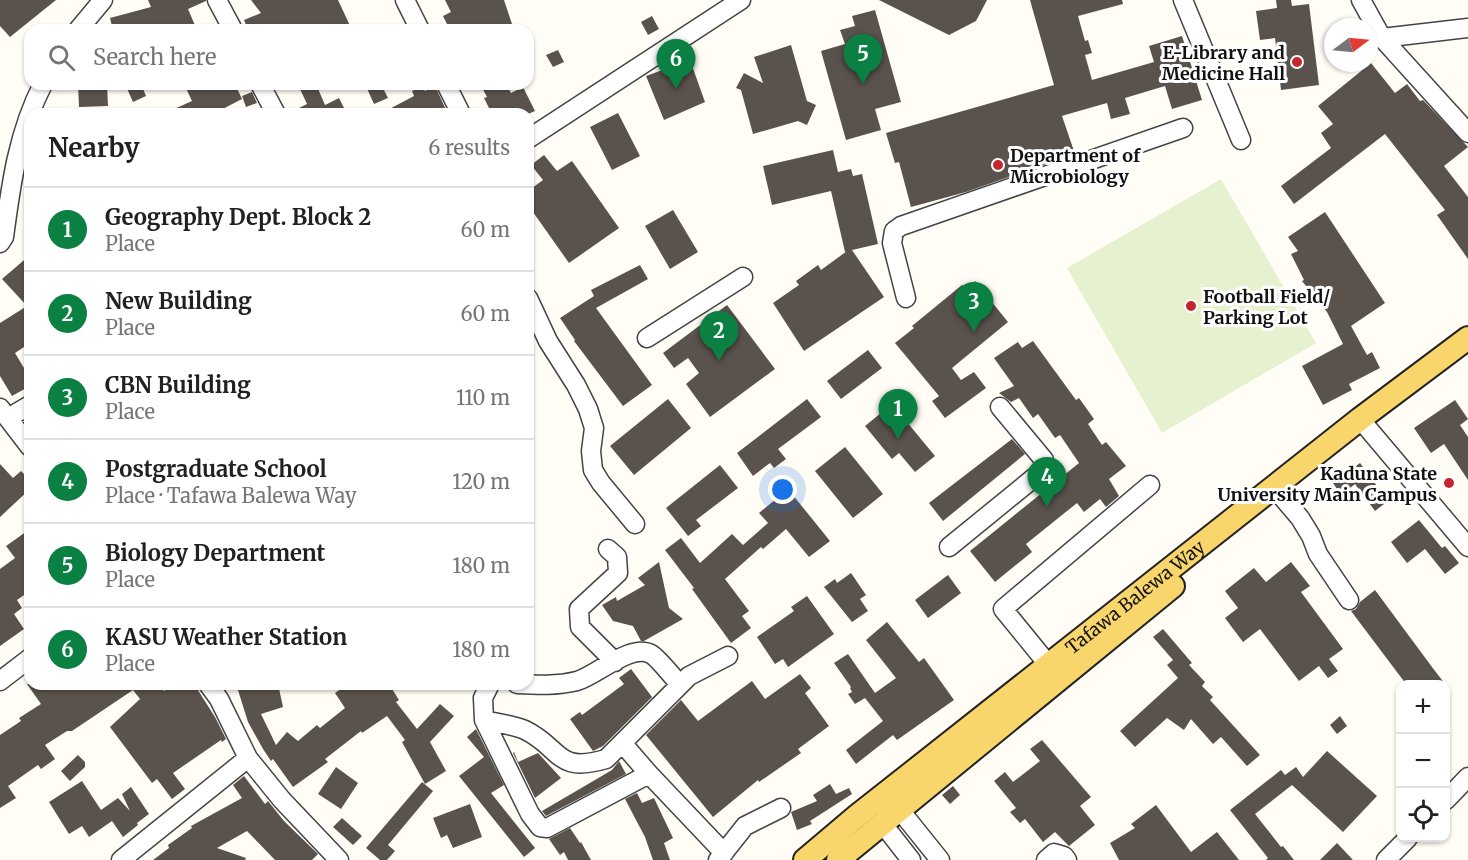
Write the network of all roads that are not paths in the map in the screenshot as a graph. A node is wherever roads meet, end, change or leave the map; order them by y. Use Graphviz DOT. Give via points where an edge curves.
graph roads {
  1 [pos="104,0"];
  2 [pos="217,0"];
  3 [pos="405,0"];
  4 [pos="741,0"];
  5 [pos="1183,0"];
  6 [pos="1361,0"];
  7 [pos="83,24"];
  8 [pos="230,24"];
  9 [pos="417,24"];
  10 [pos="1468,28"];
  11 [pos="1382,38"];
  12 [pos="40,90"];
  13 [pos="263,90"];
  14 [pos="449,90"];
  15 [pos="31,108"];
  16 [pos="273,108"];
  17 [pos="458,108"];
  18 [pos="1465,121"];
  19 [pos="1183,128"];
  20 [pos="24,132"];
  21 [pos="534,135"];
  22 [pos="1241,140"];
  23 [pos="0,243"];
  24 [pos="743,278"];
  25 [pos="906,298"];
  26 [pos="534,311"];
  27 [pos="647,338"];
  28 [pos="1468,338"];
  29 [pos="1468,355"];
  30 [pos="24,407"];
  31 [pos="1000,407"];
  32 [pos="4,413"];
  33 [pos="1364,424"];
  34 [pos="24,439"];
  35 [pos="1150,485"];
  36 [pos="1283,498"];
  37 [pos="635,524"];
  38 [pos="949,547"];
  39 [pos="1468,548"];
  40 [pos="608,549"];
  41 [pos="1349,600"];
  42 [pos="728,656"];
  43 [pos="615,662"];
  44 [pos="24,663"];
  45 [pos="1054,671"];
  46 [pos="0,681"];
  47 [pos="534,685"];
  48 [pos="680,685"];
  49 [pos="212,690"];
  50 [pos="487,690"];
  51 [pos="484,720"];
  52 [pos="623,744"];
  53 [pos="248,758"];
  54 [pos="649,774"];
  55 [pos="1468,777"];
  56 [pos="1450,796"];
  57 [pos="781,808"];
  58 [pos="891,816"];
  59 [pos="1403,842"];
  60 [pos="721,856"];
  61 [pos="121,860"];
  62 [pos="339,860"];
  63 [pos="805,860"];
  64 [pos="838,860"];
  65 [pos="911,860"];
  66 [pos="940,860"];
  67 [pos="1047,860"];
  68 [pos="1067,860"];
  69 [pos="1386,860"];
  1 -- 7 [label="street"];
  2 -- 8 [label="street"];
  3 -- 9 [label="street"];
  4 -- 21 [label="street"];
  5 -- 22 [label="street"];
  6 -- 11 [label="street"];
  10 -- 11 [label="street"];
  11 -- 18 [label="street"];
  12 -- 15 [label="street"];
  13 -- 16 [label="street"];
  14 -- 17 [label="street"];
  19 -- 25 [label="street" via="901,226 894,231 892,243"];
  20 -- 23 [label="street"];
  24 -- 27 [label="street"];
  26 -- 37 [label="street" via="588,409 594,428 592,470"];
  28 -- 33 [label="main road, Tafawa Balewa Way"];
  29 -- 33 [label="main road, Tafawa Balewa Way"];
  30 -- 32 [label="street"];
  31 -- 38 [label="street" via="1045,465"];
  32 -- 34 [label="street"];
  33 -- 36 [label="main road, Tafawa Balewa Way"];
  33 -- 39 [label="street"];
  33 -- 45 [label="main road, Tafawa Balewa Way"];
  35 -- 45 [label="street" via="1003,609"];
  36 -- 41 [label="street" via="1300,518 1318,554"];
  36 -- 45 [label="main road, Tafawa Balewa Way"];
  40 -- 43 [label="street" via="617,557 618,573 579,609 578,620 580,627"];
  42 -- 48 [label="street" via="689,676"];
  43 -- 47 [label="street" via="579,680"];
  43 -- 48 [label="street" via="639,652 651,654"];
  44 -- 46 [label="street"];
  45 -- 58 [label="main road, Tafawa Balewa Way"];
  45 -- 63 [label="main road, Tafawa Balewa Way"];
  48 -- 52 [label="street"];
  49 -- 53 [label="street"];
  50 -- 51 [label="street" via="483,698"];
  51 -- 52 [label="street" via="524,730 574,764 606,759"];
  51 -- 54 [label="street" via="540,828"];
  52 -- 54 [label="street"];
  53 -- 61 [label="street"];
  53 -- 62 [label="street"];
  54 -- 60 [label="street"];
  55 -- 56 [label="street"];
  57 -- 60 [label="street" via="746,826"];
  58 -- 64 [label="main road, Tafawa Balewa Way"];
  58 -- 65 [label="street"];
  58 -- 66 [label="street"];
  59 -- 69 [label="street"];
  67 -- 68 [label="street" via="1054,853"];
}
